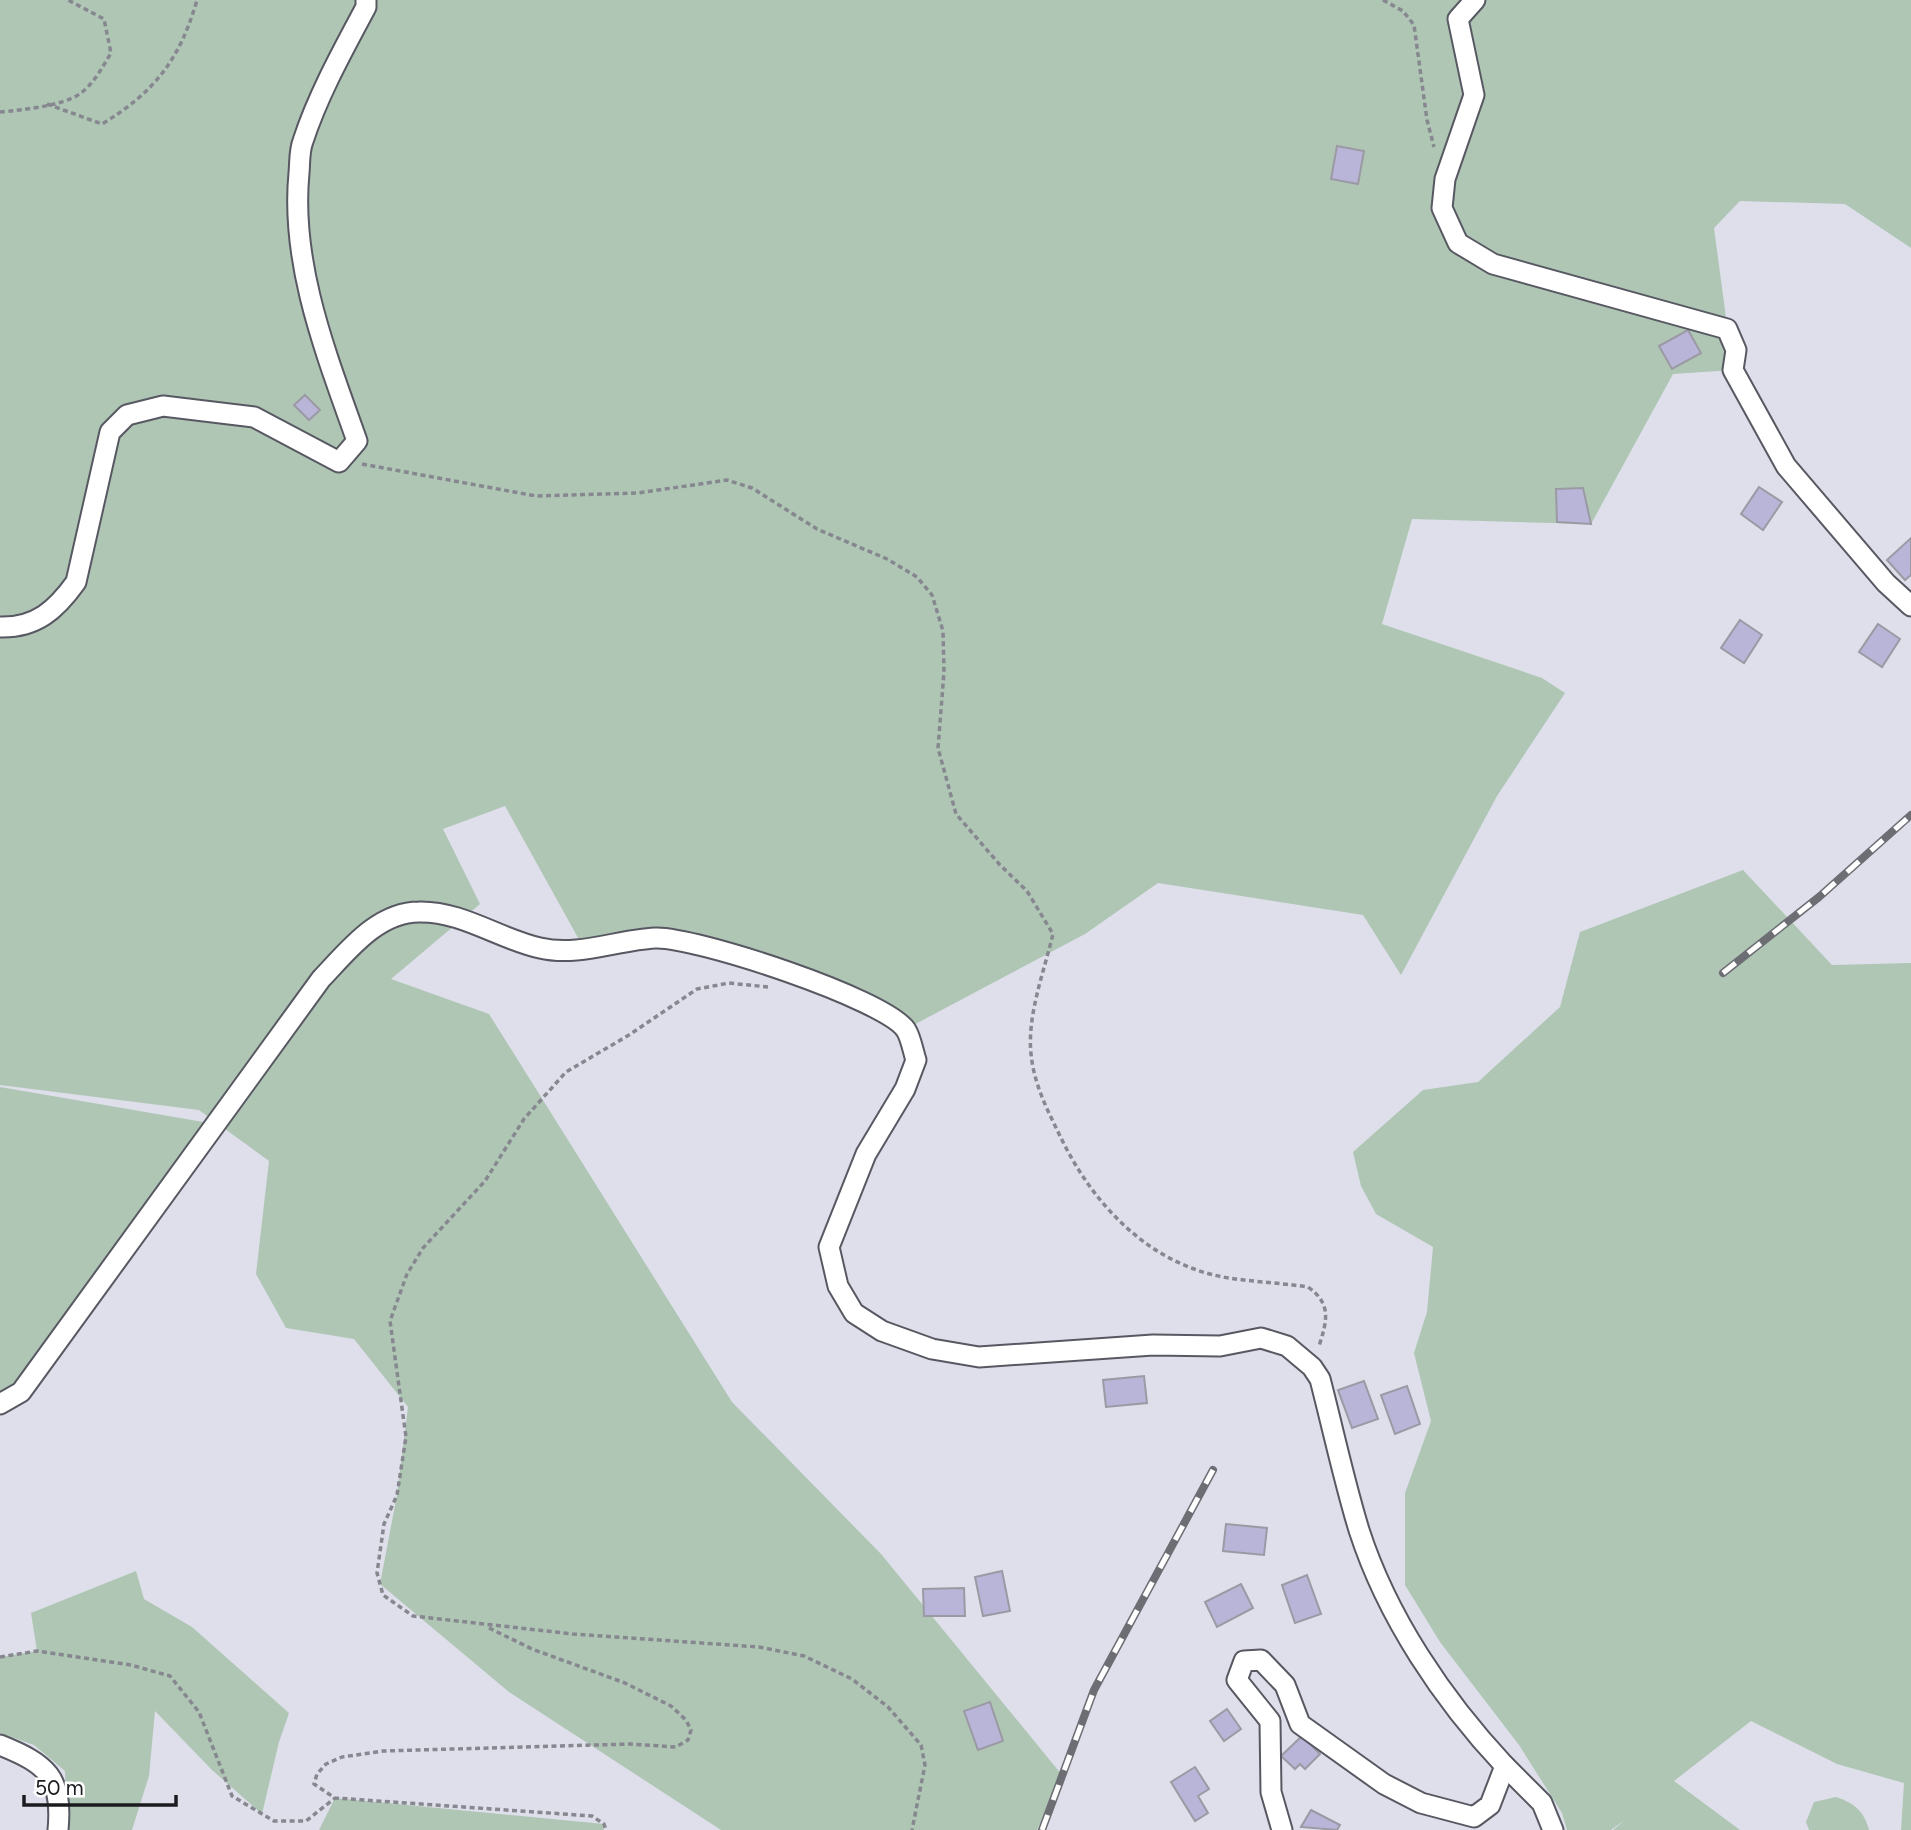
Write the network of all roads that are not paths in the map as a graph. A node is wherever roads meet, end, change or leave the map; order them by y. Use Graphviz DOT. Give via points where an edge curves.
graph roads {
  1 [pos="366,0"];
  2 [pos="1475,0"];
  3 [pos="1911,606"];
  4 [pos="0,627"];
  5 [pos="0,1404"];
  6 [pos="0,1745"];
  7 [pos="1505,1766"];
  8 [pos="58,1830"];
  9 [pos="1282,1830"];
  10 [pos="1553,1830"];
  1 -- 4 [label="street" via="302,143 295,210 307,282 357,442 339,461 254,417 163,406 127,415 110,432 76,582 36,623"];
  2 -- 3 [label="street" via="1458,19 1474,95 1445,179 1442,208 1458,243 1493,264 1727,329 1736,350 1733,370 1786,466"];
  5 -- 7 [label="street" via="21,1392 321,979 367,933 394,917 418,912 459,918 540,948 565,951 657,937 689,943 857,997 906,1029 916,1060 905,1089 866,1154 829,1247 838,1286 854,1314 882,1331 932,1349 978,1357 1153,1345 1220,1346 1261,1338 1287,1346 1320,1379 1360,1531 1383,1588 1424,1663 1471,1731"];
  6 -- 8 [label="street" via="47,1770 58,1793"];
  7 -- 9 [label="street" via="1490,1805 1474,1817 1421,1803 1384,1784 1300,1724 1285,1685 1261,1660 1244,1661 1237,1680 1270,1720 1271,1792"];
  7 -- 10 [label="street" via="1542,1802"];
}
